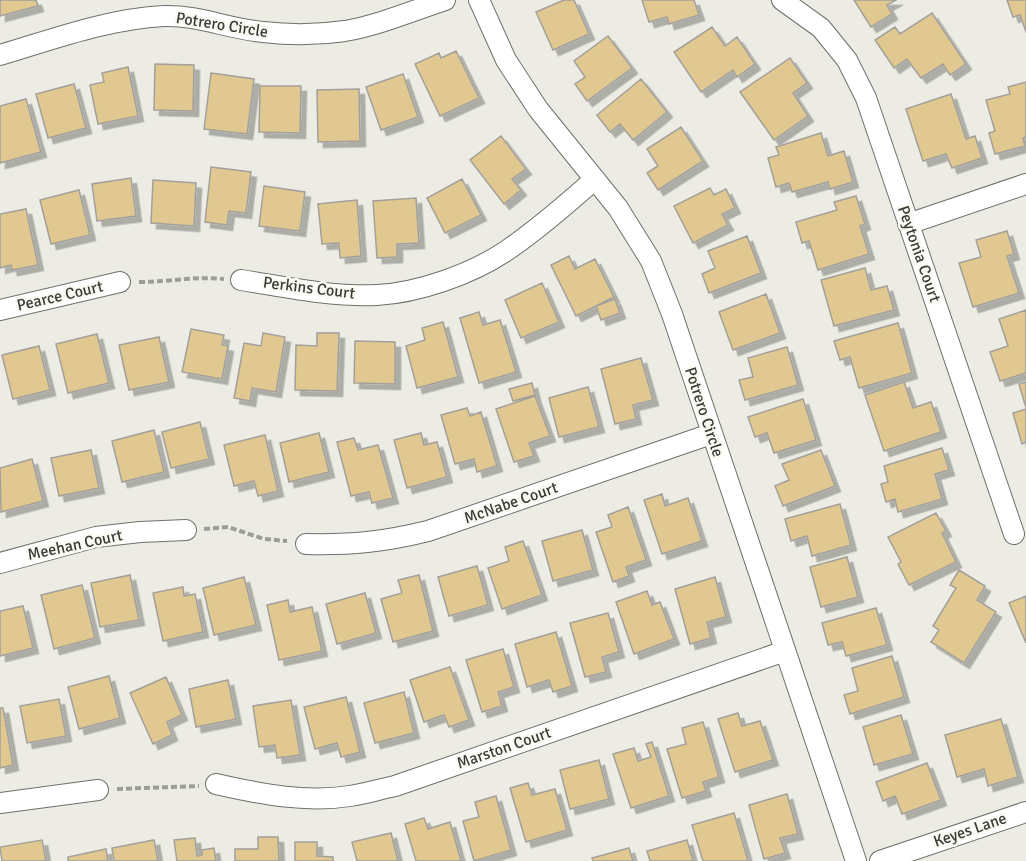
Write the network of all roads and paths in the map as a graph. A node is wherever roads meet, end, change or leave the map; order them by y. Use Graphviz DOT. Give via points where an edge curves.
graph roads {
  1 [pos="445,0"];
  2 [pos="479,0"];
  3 [pos="782,0"];
  4 [pos="165,8"];
  5 [pos="0,55"];
  6 [pos="595,179"];
  7 [pos="1026,184"];
  8 [pos="908,224"];
  9 [pos="241,280"];
  10 [pos="120,282"];
  11 [pos="0,310"];
  12 [pos="711,434"];
  13 [pos="186,530"];
  14 [pos="1014,534"];
  15 [pos="306,543"];
  16 [pos="0,563"];
  17 [pos="785,651"];
  18 [pos="216,784"];
  19 [pos="98,790"];
  20 [pos="0,803"];
  21 [pos="1026,812"];
  22 [pos="856,861"];
  23 [pos="880,861"];
  1 -- 4 [label="street, Potrero Circle" via="345,31 304,34 261,32"];
  2 -- 6 [label="street, Potrero Circle" via="506,60 538,109"];
  3 -- 8 [label="street, Peytonia Court" via="821,28 847,60 866,98"];
  4 -- 5 [label="street, Potrero Circle"];
  6 -- 9 [label="street, Perkins Court" via="505,252 424,287 379,295 338,294"];
  6 -- 12 [label="street, Potrero Circle" via="651,261"];
  7 -- 8 [label="street"];
  8 -- 14 [label="street, Peytonia Court"];
  9 -- 10 [label="path" via="199,277"];
  10 -- 11 [label="street, Pearce Court"];
  12 -- 15 [label="street, McNabe Court" via="428,531 388,541"];
  12 -- 17 [label="street, Potrero Circle"];
  13 -- 15 [label="path" via="228,527 264,539"];
  13 -- 16 [label="street, Meehan Court" via="96,537"];
  17 -- 18 [label="street, Marston Court" via="395,786 349,796 307,798 264,796"];
  17 -- 22 [label="street, Potrero Circle"];
  18 -- 19 [label="path"];
  19 -- 20 [label="street"];
  21 -- 23 [label="street, Keyes Lane"];
}
